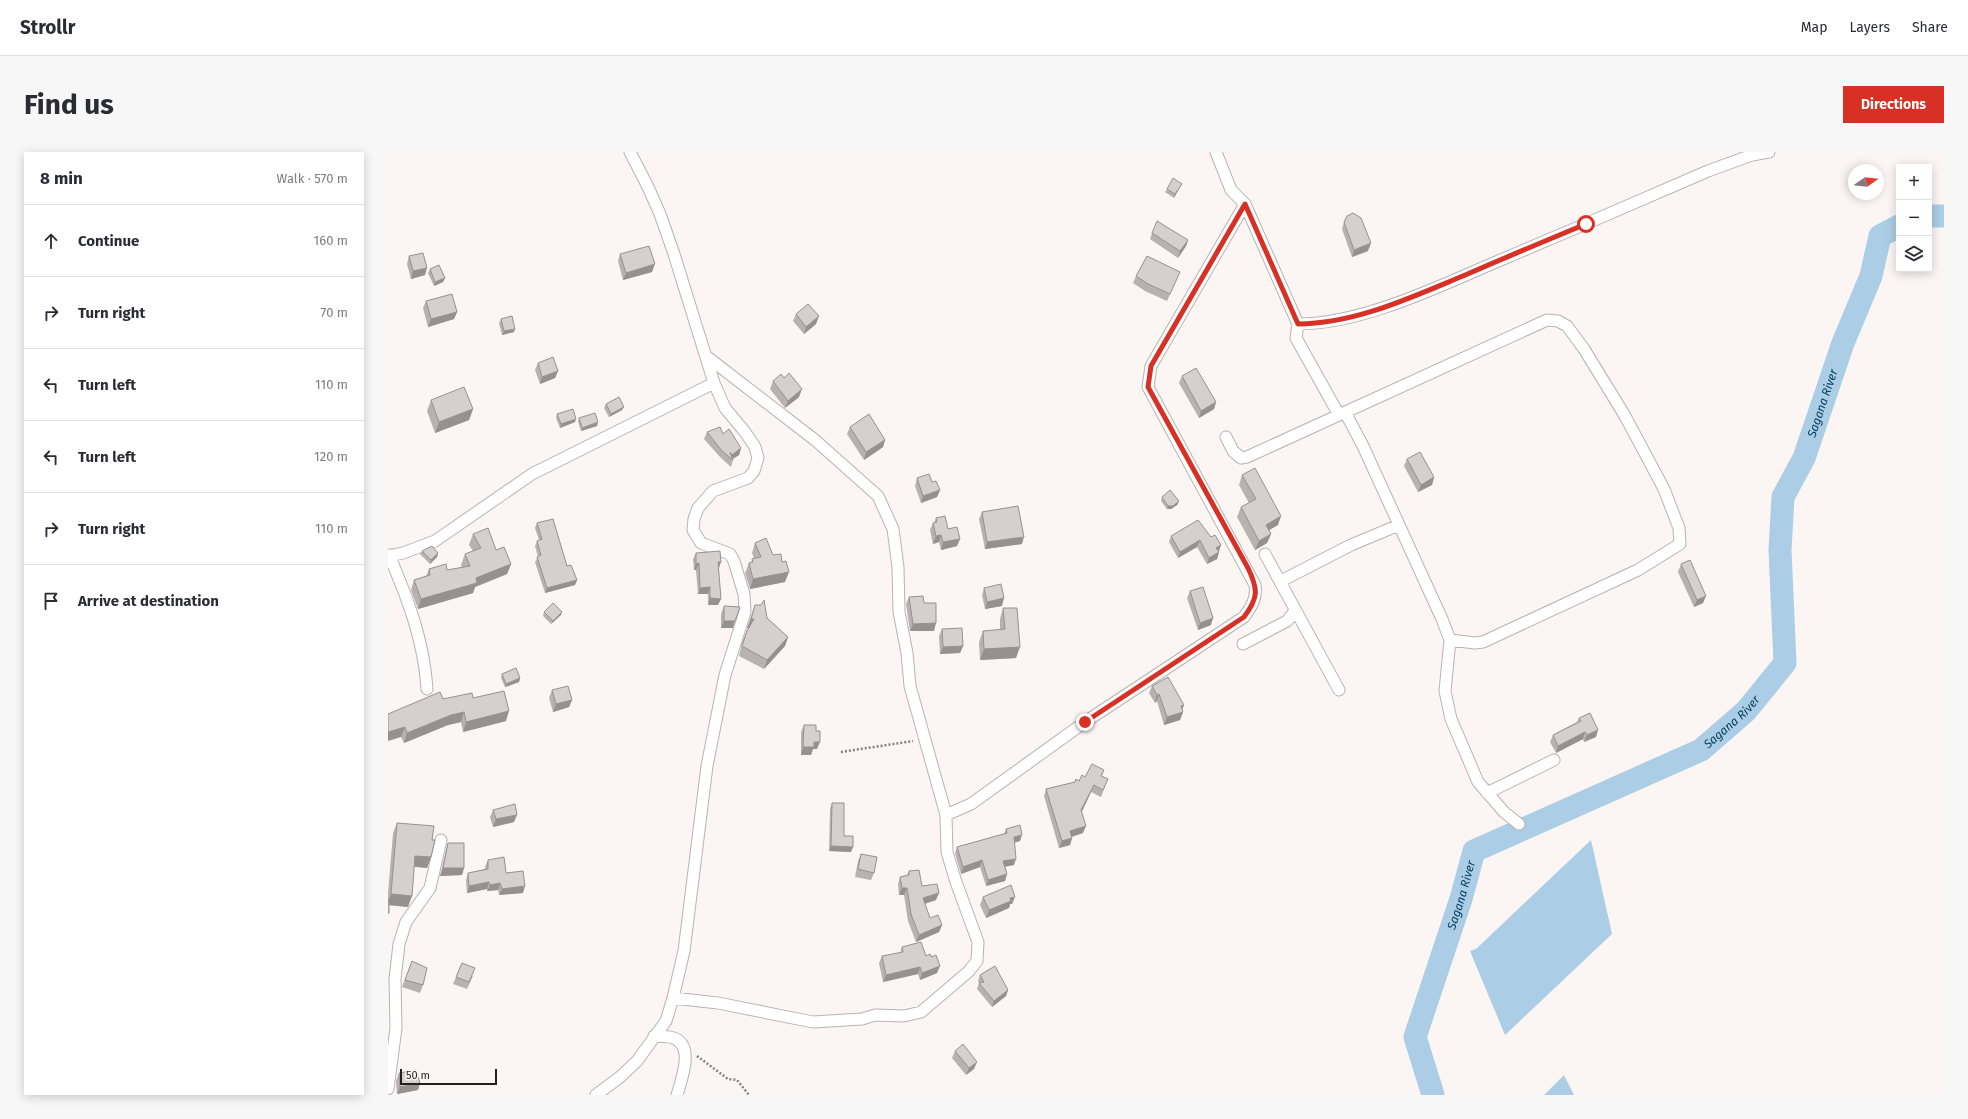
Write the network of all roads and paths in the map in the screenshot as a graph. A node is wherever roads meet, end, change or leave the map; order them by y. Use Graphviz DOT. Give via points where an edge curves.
graph roads {
  1 [pos="630,152"];
  2 [pos="1216,152"];
  3 [pos="1769,152"];
  4 [pos="1245,204"];
  5 [pos="1298,324"];
  6 [pos="706,356"];
  7 [pos="714,383"];
  8 [pos="1342,414"];
  9 [pos="1226,438"];
  10 [pos="1399,525"];
  11 [pos="1265,554"];
  12 [pos="389,556"];
  13 [pos="1281,581"];
  14 [pos="1295,611"];
  15 [pos="1450,640"];
  16 [pos="1243,644"];
  17 [pos="427,689"];
  18 [pos="1339,690"];
  19 [pos="916,741"];
  20 [pos="841,752"];
  21 [pos="1554,760"];
  22 [pos="1487,792"];
  23 [pos="946,815"];
  24 [pos="1519,824"];
  25 [pos="441,840"];
  26 [pos="673,998"];
  27 [pos="654,1036"];
  28 [pos="684,1049"];
  29 [pos="388,1090"];
  30 [pos="596,1095"];
  31 [pos="677,1095"];
  32 [pos="749,1095"];
  1 -- 6 [label="street" via="660,214"];
  2 -- 4 [label="street" via="1231,190"];
  3 -- 5 [label="street" via="1752,155 1708,171 1426,291 1347,317"];
  4 -- 5 [label="street"];
  4 -- 23 [label="street" via="1151,366 1148,387 1256,585 1251,608 1244,617 1079,727 972,804"];
  5 -- 8 [label="street" via="1296,338"];
  6 -- 7 [label="street"];
  6 -- 23 [label="street" via="815,440 878,496 893,529 898,567 899,612 910,686"];
  7 -- 12 [label="street" via="532,474 435,541"];
  7 -- 26 [label="street" via="725,408 755,447 758,458 754,471 748,478 713,492 698,508 694,519 693,530 701,543 730,554 734,561 744,594 745,612 725,676 707,766 684,951"];
  8 -- 9 [label="street" via="1247,457 1241,458 1233,451"];
  8 -- 10 [label="street" via="1363,446"];
  8 -- 15 [label="street" via="1547,320 1558,321 1567,326 1584,349 1626,416 1664,489 1679,528 1680,544 1671,551 1638,570 1483,642"];
  10 -- 13 [label="street" via="1351,545"];
  10 -- 15 [label="street"];
  11 -- 13 [label="street"];
  12 -- 17 [label="street" via="410,605 426,664"];
  13 -- 14 [label="street"];
  14 -- 16 [label="street" via="1287,621"];
  14 -- 18 [label="street"];
  15 -- 22 [label="street" via="1445,690 1447,705 1478,782"];
  19 -- 20 [label="path"];
  21 -- 22 [label="street"];
  22 -- 24 [label="street" via="1504,812"];
  23 -- 26 [label="street" via="947,852 978,942 977,961 968,972 921,1012 904,1016 875,1015 862,1019 814,1022"];
  25 -- 29 [label="street" via="430,888 406,922 398,944 395,979 396,1028"];
  26 -- 27 [label="street" via="666,1021"];
  27 -- 28 [label="street" via="670,1037 680,1042"];
  27 -- 30 [label="street" via="637,1061"];
  28 -- 31 [label="street" via="685,1064"];
  28 -- 32 [label="path" via="703,1058 728,1079 737,1080"];
}
